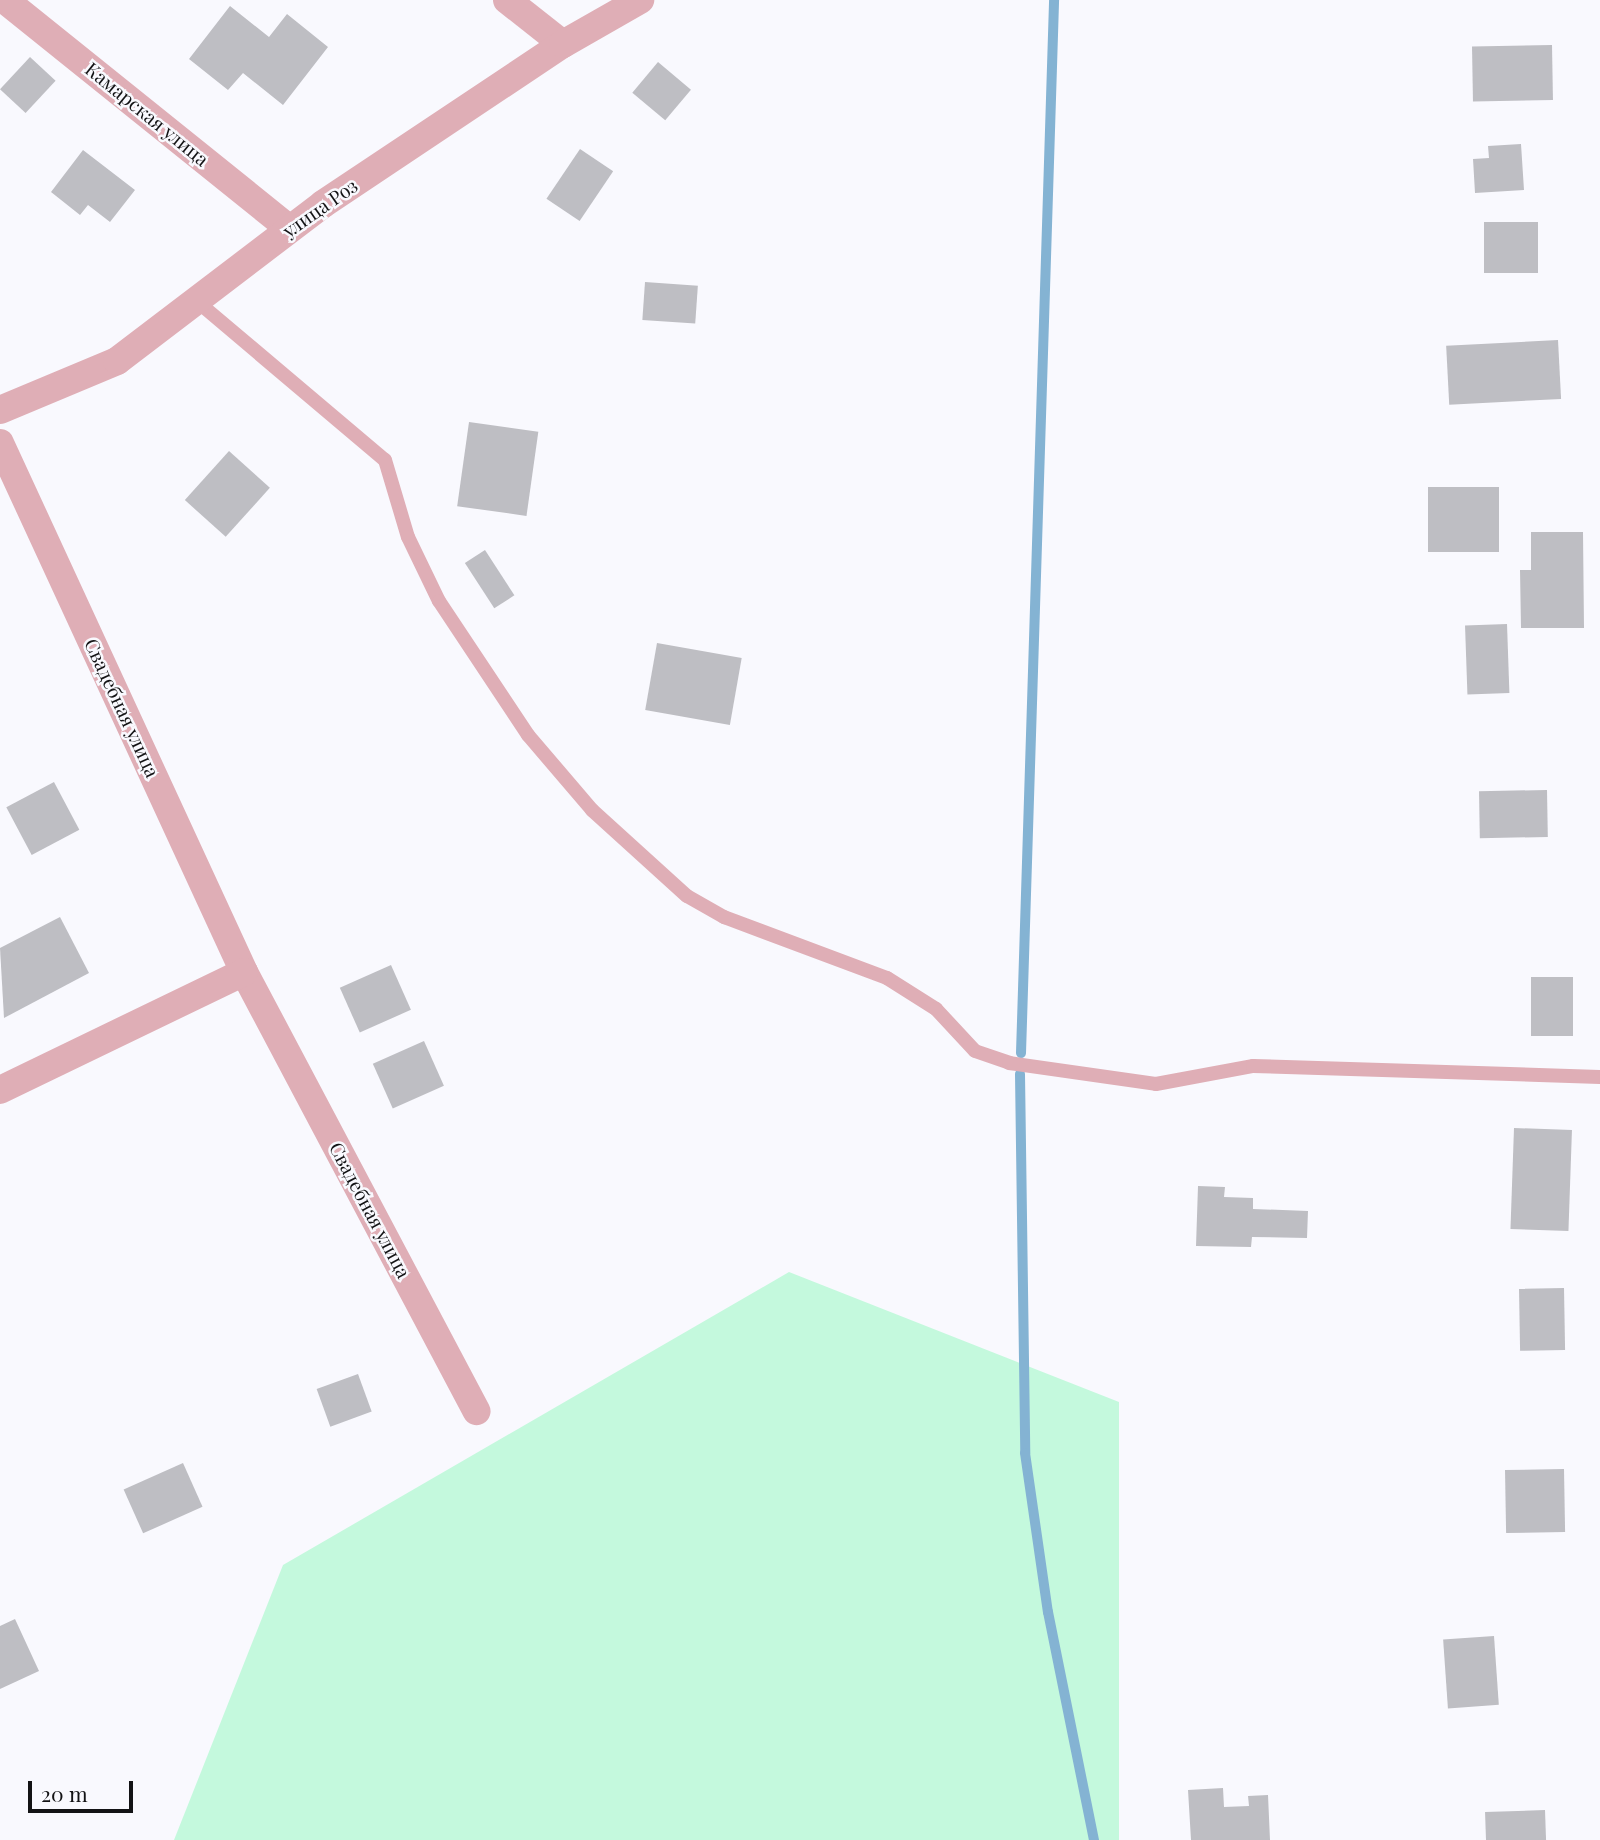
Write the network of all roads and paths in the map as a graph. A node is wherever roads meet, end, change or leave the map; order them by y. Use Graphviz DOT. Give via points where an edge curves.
graph roads {
  1 [pos="5,0"];
  2 [pos="507,0"];
  3 [pos="640,0"];
  4 [pos="563,44"];
  5 [pos="289,229"];
  6 [pos="199,303"];
  7 [pos="0,410"];
  8 [pos="0,443"];
  9 [pos="244,972"];
  10 [pos="1600,1077"];
  11 [pos="0,1090"];
  12 [pos="476,1411"];
  1 -- 5 [label="street, Камарская улица"];
  2 -- 4 [label="street"];
  3 -- 4 [label="street, улица Роз"];
  4 -- 5 [label="street, улица Роз"];
  5 -- 6 [label="street, улица Роз"];
  6 -- 7 [label="street, улица Роз" via="117,361"];
  6 -- 10 [label="lane" via="385,460 408,537 439,601 528,734 592,810 687,896 724,917 887,978 936,1009 975,1051 1009,1063 1156,1084 1253,1066"];
  8 -- 9 [label="street, Свадебная улица"];
  9 -- 11 [label="street"];
  9 -- 12 [label="street, Свадебная улица"];
}
